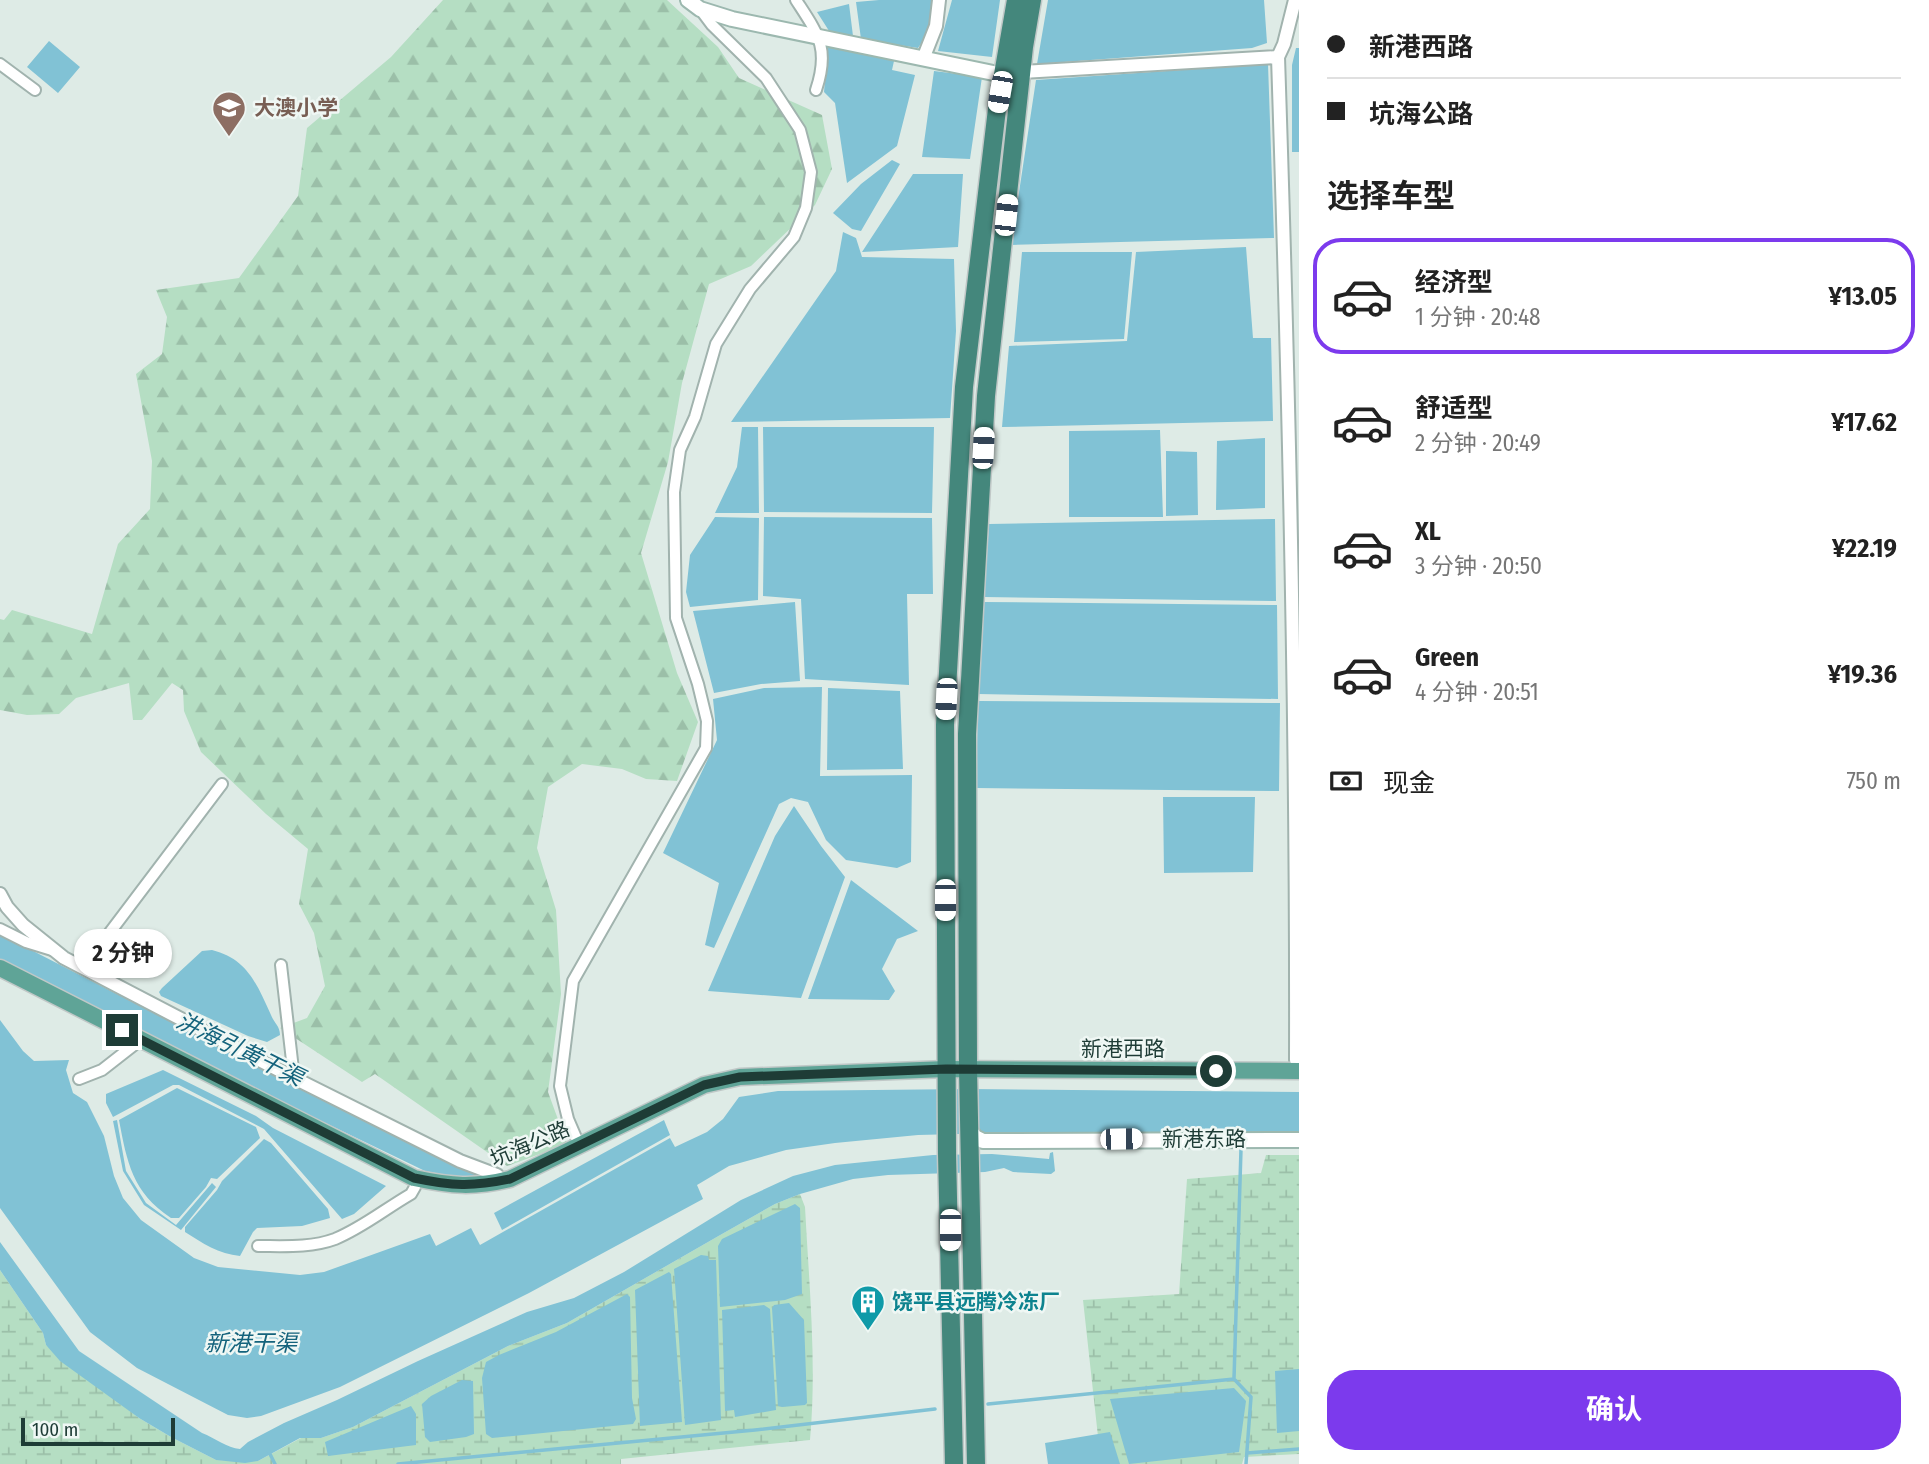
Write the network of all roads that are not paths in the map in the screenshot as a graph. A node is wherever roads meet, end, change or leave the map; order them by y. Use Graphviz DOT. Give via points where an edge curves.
graph roads {
  1 [pos="796,0"];
  2 [pos="939,0"];
  3 [pos="1016,0"];
  4 [pos="1032,0"];
  5 [pos="1296,0"];
  6 [pos="694,5"];
  7 [pos="820,37"];
  8 [pos="1016,46"];
  9 [pos="1278,57"];
  10 [pos="923,59"];
  11 [pos="0,64"];
  12 [pos="1022,72"];
  13 [pos="1003,75"];
  14 [pos="35,90"];
  15 [pos="816,90"];
  16 [pos="997,109"];
  17 [pos="1017,112"];
  18 [pos="222,784"];
  19 [pos="0,894"];
  20 [pos="0,929"];
  21 [pos="52,950"];
  22 [pos="281,965"];
  23 [pos="0,968"];
  24 [pos="83,968"];
  25 [pos="134,1045"];
  26 [pos="1297,1066"];
  27 [pos="969,1075"];
  28 [pos="294,1078"];
  29 [pos="946,1078"];
  30 [pos="79,1079"];
  31 [pos="577,1140"];
  32 [pos="1299,1140"];
  33 [pos="974,1141"];
  34 [pos="497,1175"];
  35 [pos="415,1187"];
  36 [pos="258,1246"];
  37 [pos="975,1427"];
  38 [pos="953,1429"];
  39 [pos="954,1464"];
  40 [pos="976,1464"];
  1 -- 7 [label="street"];
  2 -- 10 [label="street" via="936,26"];
  3 -- 8 [label="highway"];
  4 -- 8 [label="highway"];
  5 -- 9 [label="street"];
  6 -- 7 [label="main road" via="732,19"];
  6 -- 31 [label="street" via="766,78 800,130 811,172 806,208 794,237 750,289 716,344 695,417 680,450 674,492 676,618 708,720 706,748 573,981 560,1086"];
  7 -- 10 [label="main road"];
  7 -- 15 [label="street" via="822,72"];
  8 -- 12 [label="highway"];
  8 -- 13 [label="highway"];
  9 -- 12 [label="street"];
  9 -- 26 [label="street" via="1293,596"];
  10 -- 13 [label="main road"];
  11 -- 14 [label="street"];
  12 -- 17 [label="highway"];
  13 -- 16 [label="highway"];
  16 -- 17 [label="highway"];
  16 -- 29 [label="highway" via="964,387 945,725"];
  17 -- 27 [label="highway" via="986,396 967,734"];
  18 -- 24 [label="street"];
  19 -- 21 [label="street" via="23,925"];
  20 -- 21 [label="street"];
  21 -- 24 [label="street"];
  22 -- 28 [label="street"];
  23 -- 29 [label="main road, 坑海公路" via="414,1178 447,1185 479,1186 510,1179 704,1085 740,1077"];
  24 -- 28 [label="street"];
  25 -- 30 [label="street" via="102,1070"];
  26 -- 27 [label="main road, 新港西路"];
  27 -- 29 [label="main road, 新港西路"];
  27 -- 33 [label="highway"];
  28 -- 34 [label="street"];
  29 -- 38 [label="highway"];
  32 -- 33 [label="main road, 新港东路"];
  33 -- 37 [label="highway" via="970,1175"];
  35 -- 36 [label="street" via="363,1226 332,1240"];
  37 -- 38 [label="highway"];
  37 -- 40 [label="highway"];
  38 -- 39 [label="highway"];
}
